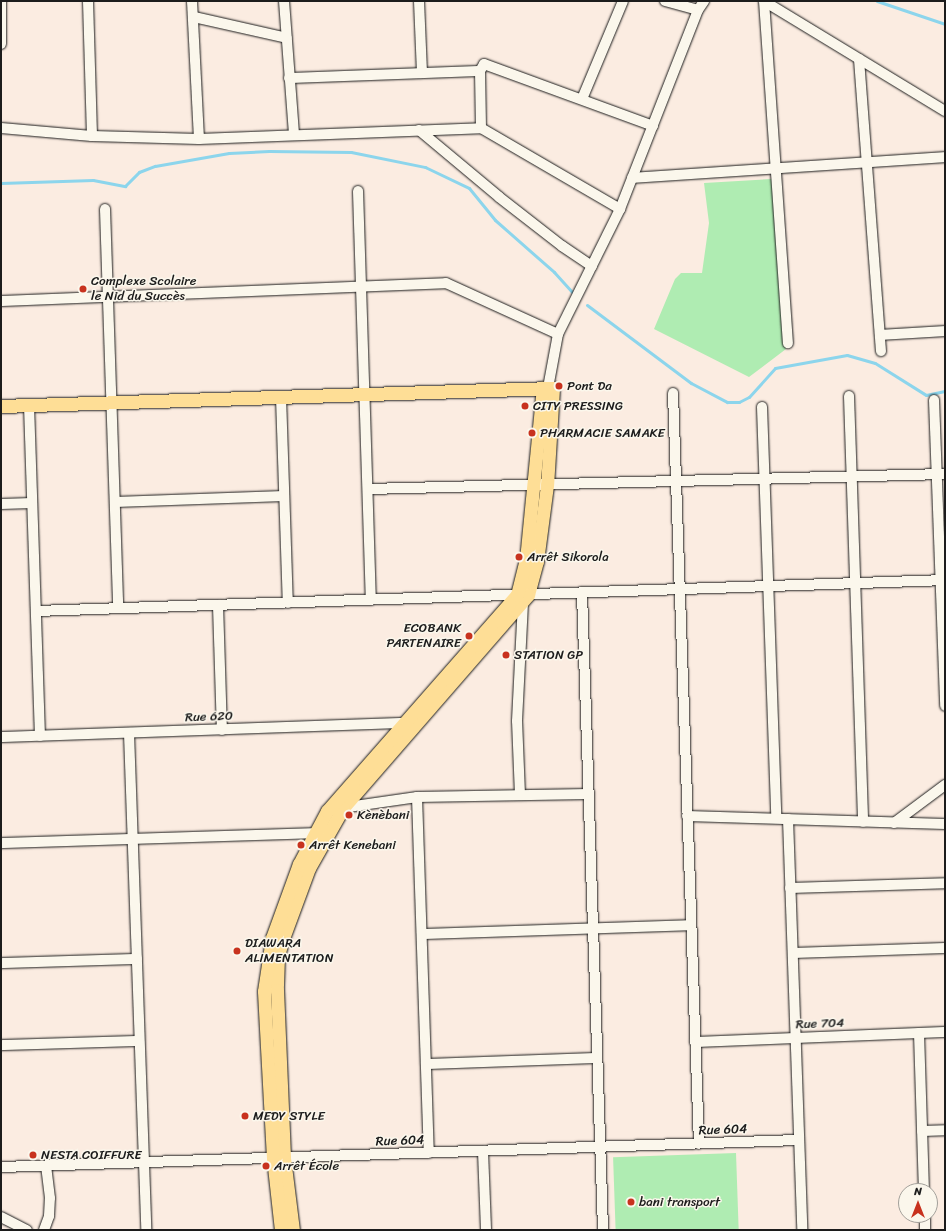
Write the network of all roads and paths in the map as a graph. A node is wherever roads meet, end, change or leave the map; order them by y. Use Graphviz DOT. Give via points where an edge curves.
graph roads {
  1 [pos="1,1"];
  2 [pos="88,1"];
  3 [pos="192,1"];
  4 [pos="284,1"];
  5 [pos="419,1"];
  6 [pos="623,1"];
  7 [pos="664,1"];
  8 [pos="764,1"];
  9 [pos="701,5"];
  10 [pos="194,17"];
  11 [pos="287,38"];
  12 [pos="1,44"];
  13 [pos="859,59"];
  14 [pos="480,71"];
  15 [pos="422,73"];
  16 [pos="290,78"];
  17 [pos="582,99"];
  18 [pos="945,111"];
  19 [pos="652,126"];
  20 [pos="1,128"];
  21 [pos="481,128"];
  22 [pos="419,130"];
  23 [pos="294,135"];
  24 [pos="92,136"];
  25 [pos="199,139"];
  26 [pos="945,157"];
  27 [pos="867,162"];
  28 [pos="776,168"];
  29 [pos="632,178"];
  30 [pos="358,191"];
  31 [pos="105,208"];
  32 [pos="620,209"];
  33 [pos="592,266"];
  34 [pos="361,286"];
  35 [pos="108,296"];
  36 [pos="1,301"];
  37 [pos="945,331"];
  38 [pos="558,334"];
  39 [pos="880,335"];
  40 [pos="788,343"];
  41 [pos="881,351"];
  42 [pos="548,388"];
  43 [pos="673,393"];
  44 [pos="364,394"];
  45 [pos="849,396"];
  46 [pos="280,397"];
  47 [pos="934,400"];
  48 [pos="111,403"];
  49 [pos="29,405"];
  50 [pos="1,406"];
  51 [pos="762,407"];
  52 [pos="941,474"];
  53 [pos="851,477"];
  54 [pos="764,479"];
  55 [pos="676,481"];
  56 [pos="541,485"];
  57 [pos="368,489"];
  58 [pos="284,496"];
  59 [pos="115,502"];
  60 [pos="32,503"];
  61 [pos="1,504"];
  62 [pos="943,581"];
  63 [pos="855,584"];
  64 [pos="768,586"];
  65 [pos="680,589"];
  66 [pos="582,593"];
  67 [pos="522,597"];
  68 [pos="372,600"];
  69 [pos="288,603"];
  70 [pos="218,605"];
  71 [pos="118,608"];
  72 [pos="36,611"];
  73 [pos="945,706"];
  74 [pos="418,723"];
  75 [pos="402,724"];
  76 [pos="222,730"];
  77 [pos="129,733"];
  78 [pos="40,736"];
  79 [pos="1,737"];
  80 [pos="945,785"];
  81 [pos="588,794"];
  82 [pos="520,796"];
  83 [pos="417,797"];
  84 [pos="343,808"];
  85 [pos="327,811"];
  86 [pos="687,816"];
  87 [pos="776,818"];
  88 [pos="788,819"];
  89 [pos="863,822"];
  90 [pos="894,823"];
  91 [pos="945,824"];
  92 [pos="314,833"];
  93 [pos="132,839"];
  94 [pos="1,843"];
  95 [pos="945,883"];
  96 [pos="790,888"];
  97 [pos="691,925"];
  98 [pos="593,928"];
  99 [pos="422,934"];
  100 [pos="945,948"];
  101 [pos="792,953"];
  102 [pos="136,959"];
  103 [pos="1,964"];
  104 [pos="945,1032"];
  105 [pos="919,1033"];
  106 [pos="796,1038"];
  107 [pos="139,1041"];
  108 [pos="695,1042"];
  109 [pos="1,1045"];
  110 [pos="597,1058"];
  111 [pos="426,1064"];
  112 [pos="945,1130"];
  113 [pos="922,1131"];
  114 [pos="799,1140"];
  115 [pos="699,1144"];
  116 [pos="600,1147"];
  117 [pos="483,1151"];
  118 [pos="429,1153"];
  119 [pos="279,1158"];
  120 [pos="143,1162"];
  121 [pos="46,1166"];
  122 [pos="1,1167"];
  123 [pos="924,1183"];
  124 [pos="1,1217"];
  125 [pos="27,1230"];
  126 [pos="44,1230"];
  127 [pos="146,1230"];
  128 [pos="281,1230"];
  129 [pos="293,1230"];
  130 [pos="486,1230"];
  131 [pos="603,1230"];
  132 [pos="802,1230"];
  1 -- 12 [label="street"];
  2 -- 24 [label="street"];
  3 -- 10 [label="street"];
  4 -- 11 [label="street"];
  5 -- 15 [label="street"];
  6 -- 17 [label="street"];
  7 -- 9 [label="street"];
  8 -- 13 [label="street"];
  8 -- 28 [label="street"];
  9 -- 19 [label="street"];
  10 -- 11 [label="street"];
  10 -- 25 [label="street"];
  11 -- 16 [label="street"];
  13 -- 18 [label="street"];
  13 -- 27 [label="street"];
  14 -- 15 [label="street"];
  14 -- 17 [label="street" via="484,64"];
  14 -- 21 [label="street"];
  15 -- 16 [label="street"];
  16 -- 23 [label="street"];
  17 -- 19 [label="street"];
  19 -- 29 [label="street"];
  20 -- 24 [label="street"];
  21 -- 22 [label="street"];
  21 -- 32 [label="street"];
  22 -- 23 [label="street"];
  22 -- 33 [label="street" via="543,232"];
  23 -- 25 [label="street"];
  24 -- 25 [label="street"];
  26 -- 27 [label="street"];
  27 -- 28 [label="street"];
  27 -- 39 [label="street"];
  28 -- 29 [label="street"];
  28 -- 40 [label="street"];
  29 -- 32 [label="street"];
  30 -- 34 [label="street"];
  31 -- 35 [label="street"];
  32 -- 33 [label="street"];
  33 -- 38 [label="street"];
  34 -- 35 [label="street"];
  34 -- 38 [label="street" via="446,283"];
  34 -- 44 [label="street"];
  35 -- 36 [label="street"];
  35 -- 48 [label="street"];
  37 -- 39 [label="street"];
  38 -- 42 [label="street"];
  39 -- 41 [label="street"];
  42 -- 44 [label="main road"];
  42 -- 56 [label="main road"];
  43 -- 55 [label="street"];
  44 -- 46 [label="main road"];
  44 -- 57 [label="street"];
  45 -- 53 [label="street"];
  46 -- 48 [label="main road"];
  46 -- 58 [label="street"];
  47 -- 52 [label="street"];
  48 -- 49 [label="main road"];
  48 -- 59 [label="street"];
  49 -- 50 [label="main road"];
  49 -- 60 [label="street"];
  51 -- 54 [label="street"];
  52 -- 53 [label="street"];
  52 -- 62 [label="street"];
  53 -- 54 [label="street"];
  53 -- 63 [label="street"];
  54 -- 55 [label="street"];
  54 -- 64 [label="street"];
  55 -- 56 [label="street"];
  55 -- 65 [label="street"];
  56 -- 57 [label="street"];
  56 -- 67 [label="main road" via="526,560"];
  57 -- 68 [label="street"];
  58 -- 59 [label="street"];
  58 -- 69 [label="street"];
  59 -- 71 [label="street"];
  60 -- 61 [label="street"];
  60 -- 72 [label="street"];
  62 -- 63 [label="street"];
  62 -- 73 [label="street"];
  63 -- 64 [label="street"];
  63 -- 89 [label="street"];
  64 -- 65 [label="street"];
  64 -- 87 [label="street"];
  65 -- 66 [label="street"];
  65 -- 86 [label="street"];
  66 -- 67 [label="street"];
  66 -- 81 [label="street"];
  67 -- 68 [label="street"];
  67 -- 74 [label="main road"];
  67 -- 75 [label="main road"];
  67 -- 82 [label="street" via="517,721"];
  68 -- 69 [label="street"];
  69 -- 70 [label="street"];
  70 -- 71 [label="street"];
  70 -- 76 [label="street"];
  71 -- 72 [label="street"];
  72 -- 78 [label="street"];
  74 -- 75 [label="street, Rue 620"];
  74 -- 84 [label="main road"];
  75 -- 76 [label="street, Rue 620"];
  75 -- 85 [label="main road"];
  76 -- 77 [label="street, Rue 620"];
  77 -- 78 [label="street, Rue 620"];
  77 -- 93 [label="street"];
  78 -- 79 [label="street, Rue 620"];
  80 -- 90 [label="street"];
  81 -- 82 [label="street"];
  81 -- 98 [label="street"];
  82 -- 83 [label="street"];
  83 -- 84 [label="street"];
  83 -- 99 [label="street"];
  84 -- 85 [label="street"];
  84 -- 119 [label="main road" via="309,868 278,956"];
  85 -- 92 [label="main road"];
  86 -- 87 [label="street"];
  86 -- 97 [label="street"];
  87 -- 88 [label="street"];
  88 -- 89 [label="street"];
  88 -- 96 [label="street"];
  89 -- 90 [label="street"];
  90 -- 91 [label="street"];
  92 -- 93 [label="street"];
  92 -- 119 [label="main road" via="278,919 265,971 264,991"];
  93 -- 94 [label="street"];
  93 -- 102 [label="street"];
  95 -- 96 [label="street"];
  96 -- 101 [label="street"];
  97 -- 98 [label="street"];
  97 -- 108 [label="street"];
  98 -- 99 [label="street"];
  98 -- 110 [label="street"];
  99 -- 111 [label="street"];
  100 -- 101 [label="street"];
  101 -- 106 [label="street"];
  102 -- 103 [label="street"];
  102 -- 107 [label="street"];
  104 -- 105 [label="street, Rue 704"];
  105 -- 106 [label="street, Rue 704"];
  105 -- 113 [label="street"];
  106 -- 108 [label="street, Rue 704"];
  106 -- 114 [label="street"];
  107 -- 109 [label="street"];
  107 -- 120 [label="street"];
  108 -- 115 [label="street"];
  110 -- 111 [label="street"];
  110 -- 116 [label="street"];
  111 -- 118 [label="street"];
  112 -- 113 [label="street"];
  113 -- 123 [label="street"];
  114 -- 115 [label="street, Rue 604"];
  114 -- 132 [label="street"];
  115 -- 116 [label="street, Rue 604"];
  116 -- 117 [label="street, Rue 604"];
  116 -- 131 [label="street"];
  117 -- 118 [label="street, Rue 604"];
  117 -- 130 [label="street"];
  118 -- 119 [label="street, Rue 604"];
  119 -- 120 [label="street, Rue 604"];
  119 -- 128 [label="main road"];
  119 -- 129 [label="main road"];
  120 -- 121 [label="street, Rue 604"];
  120 -- 127 [label="street"];
  121 -- 122 [label="street, Rue 604"];
  121 -- 126 [label="street" via="50,1198 49,1216"];
  124 -- 125 [label="street"];
}
